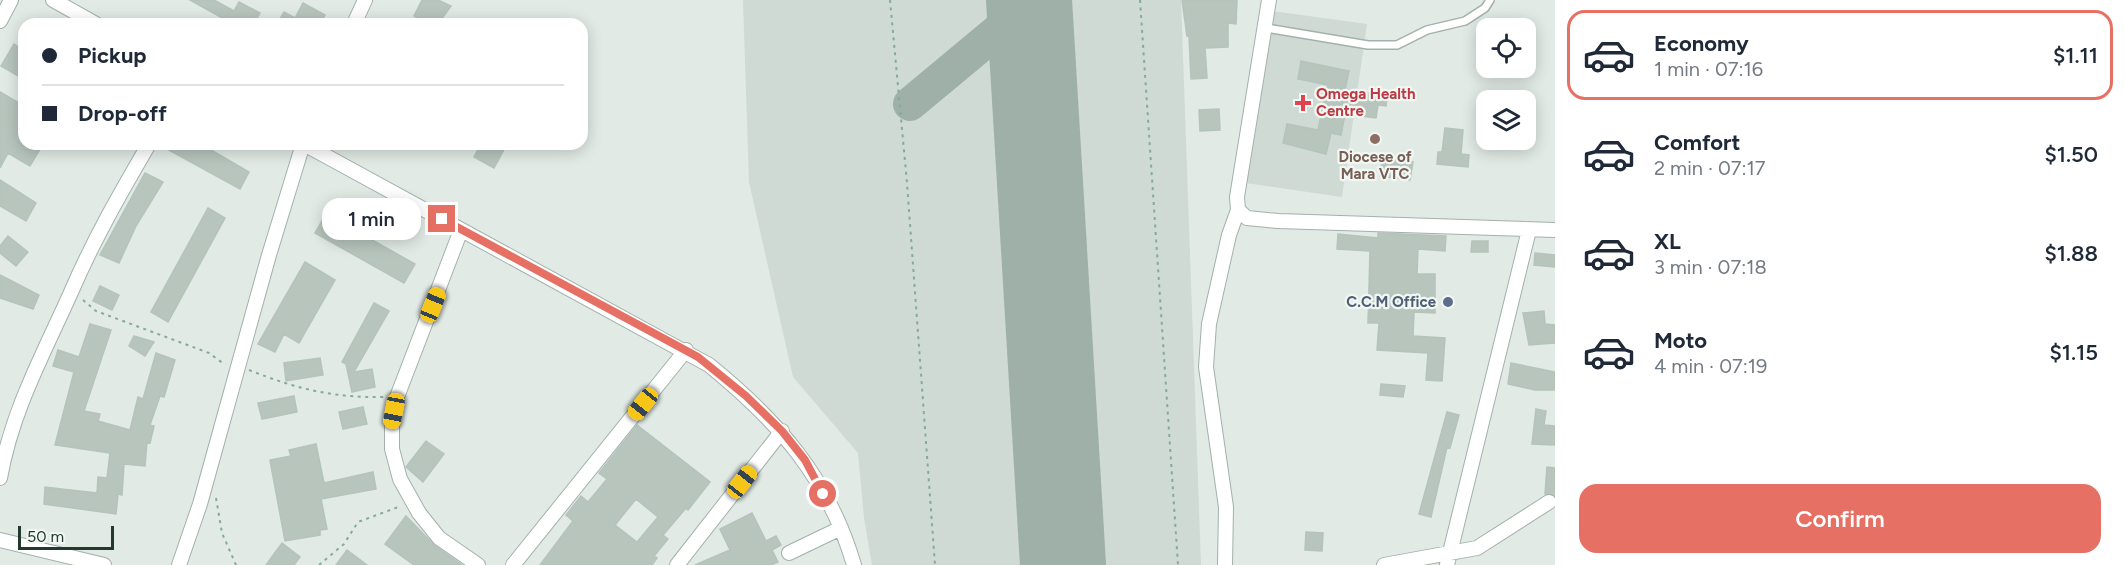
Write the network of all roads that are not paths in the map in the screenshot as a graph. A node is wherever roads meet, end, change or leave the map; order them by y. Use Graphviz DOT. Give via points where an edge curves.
graph roads {
  1 [pos="11,0"];
  2 [pos="53,0"];
  3 [pos="365,0"];
  4 [pos="1269,0"];
  5 [pos="1490,0"];
  6 [pos="85,18"];
  7 [pos="357,18"];
  8 [pos="0,21"];
  9 [pos="1266,28"];
  10 [pos="146,150"];
  11 [pos="302,150"];
  12 [pos="315,150"];
  13 [pos="1238,210"];
  14 [pos="461,230"];
  15 [pos="1529,230"];
  16 [pos="1555,230"];
  17 [pos="686,350"];
  18 [pos="782,431"];
  19 [pos="0,478"];
  20 [pos="1549,502"];
  21 [pos="841,528"];
  22 [pos="0,540"];
  23 [pos="789,553"];
  24 [pos="1448,559"];
  25 [pos="104,565"];
  26 [pos="179,565"];
  27 [pos="478,565"];
  28 [pos="513,565"];
  29 [pos="676,565"];
  30 [pos="854,565"];
  31 [pos="1225,565"];
  32 [pos="1384,565"];
  1 -- 8 [label="street"];
  2 -- 6 [label="street"];
  3 -- 7 [label="street"];
  4 -- 9 [label="street"];
  5 -- 9 [label="lane" via="1465,21 1427,30 1397,45 1368,45"];
  9 -- 13 [label="street"];
  10 -- 19 [label="street" via="96,236 43,348 14,417"];
  11 -- 26 [label="street" via="198,513"];
  12 -- 14 [label="street"];
  13 -- 15 [label="street" via="1247,218 1278,221"];
  13 -- 31 [label="street" via="1209,324 1207,350 1206,379 1216,422 1226,507"];
  14 -- 17 [label="street"];
  14 -- 27 [label="street" via="397,397 392,449 400,479 412,502 440,538"];
  15 -- 16 [label="street"];
  15 -- 24 [label="street"];
  17 -- 18 [label="street" via="734,385"];
  17 -- 28 [label="street"];
  18 -- 21 [label="street" via="805,460"];
  18 -- 29 [label="street"];
  20 -- 24 [label="street" via="1477,548"];
  21 -- 23 [label="street"];
  21 -- 30 [label="street"];
  22 -- 25 [label="street"];
  24 -- 32 [label="street"];
}
